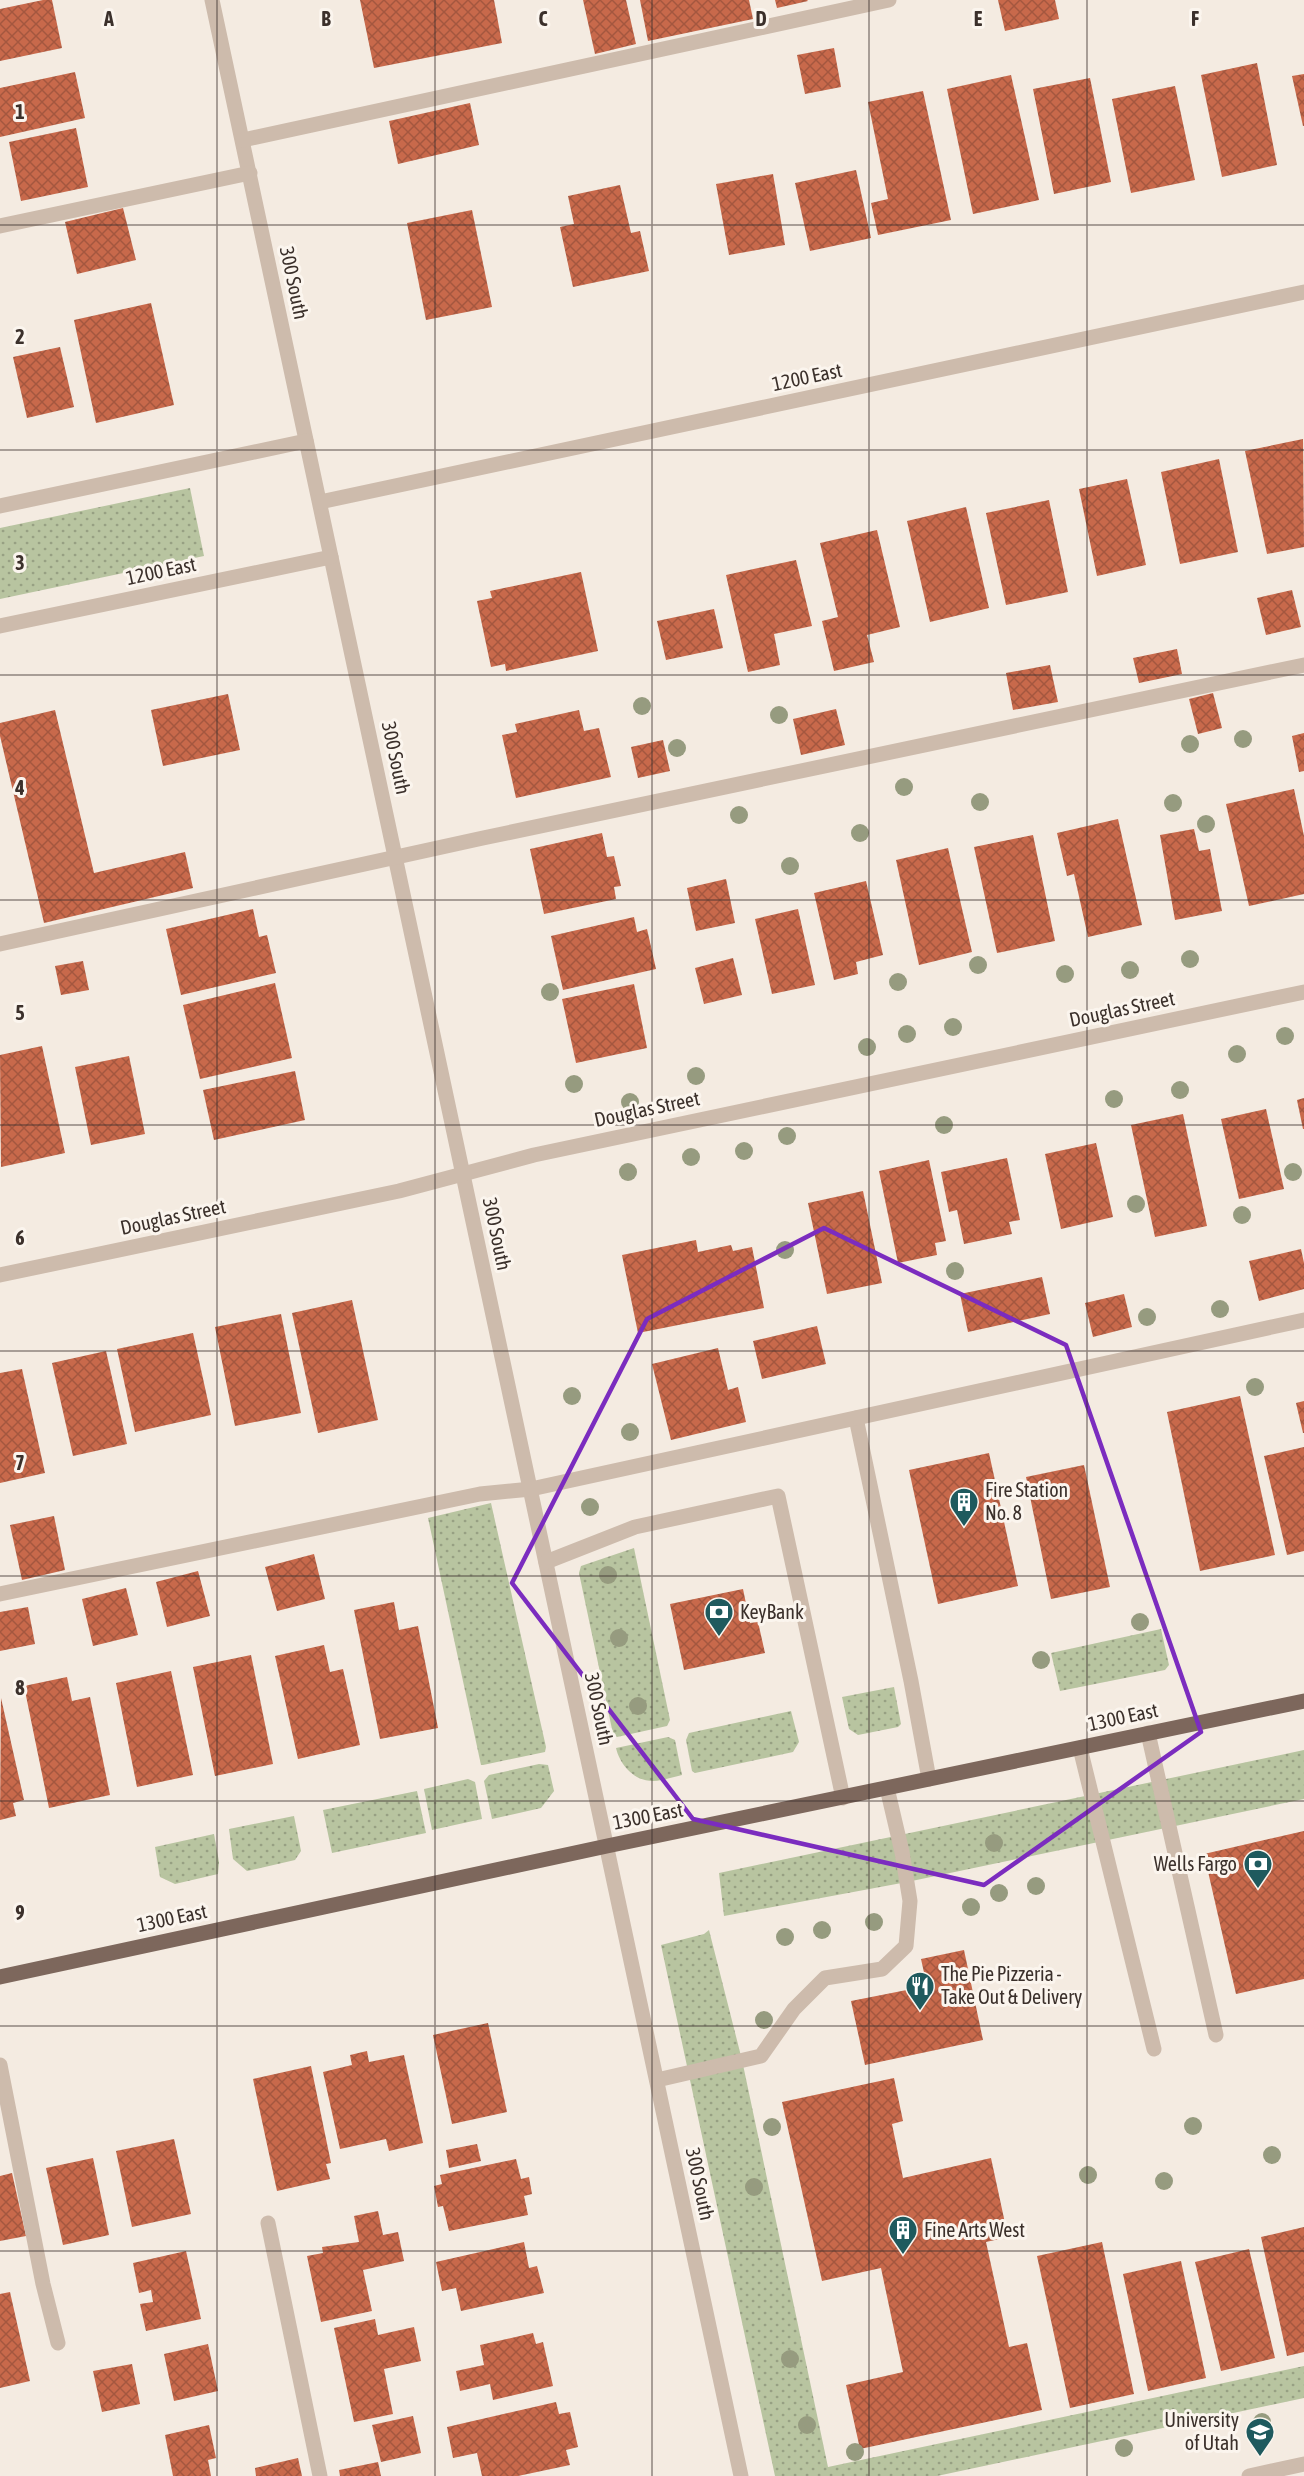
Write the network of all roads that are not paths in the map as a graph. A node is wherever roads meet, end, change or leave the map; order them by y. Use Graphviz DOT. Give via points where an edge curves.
graph roads {
  1 [pos="212,0"];
  2 [pos="889,0"];
  3 [pos="243,140"];
  4 [pos="250,173"];
  5 [pos="0,226"];
  6 [pos="1304,292"];
  7 [pos="306,441"];
  8 [pos="320,502"];
  9 [pos="0,506"];
  10 [pos="331,557"];
  11 [pos="0,626"];
  12 [pos="1304,665"];
  13 [pos="396,858"];
  14 [pos="0,944"];
  15 [pos="1304,992"];
  16 [pos="463,1174"];
  17 [pos="0,1275"];
  18 [pos="1304,1320"];
  19 [pos="856,1418"];
  20 [pos="531,1489"];
  21 [pos="546,1562"];
  22 [pos="0,1594"];
  23 [pos="1304,1701"];
  24 [pos="1148,1733"];
  25 [pos="1080,1748"];
  26 [pos="929,1779"];
  27 [pos="887,1788"];
  28 [pos="843,1798"];
  29 [pos="607,1846"];
  30 [pos="0,1977"];
  31 [pos="1216,2035"];
  32 [pos="1154,2049"];
  33 [pos="0,2065"];
  34 [pos="657,2080"];
  35 [pos="268,2223"];
  36 [pos="58,2343"];
  37 [pos="1304,2464"];
  38 [pos="320,2476"];
  39 [pos="741,2476"];
  40 [pos="1249,2476"];
  1 -- 3 [label="street, 300 South"];
  2 -- 3 [label="street"];
  3 -- 4 [label="street, 300 South"];
  4 -- 5 [label="street"];
  4 -- 7 [label="street, 300 South"];
  6 -- 8 [label="street, 1200 East"];
  7 -- 8 [label="street, 300 South"];
  7 -- 9 [label="street"];
  8 -- 10 [label="street, 300 South"];
  10 -- 11 [label="street, 1200 East"];
  10 -- 13 [label="street, 300 South"];
  12 -- 13 [label="street"];
  13 -- 14 [label="street"];
  13 -- 16 [label="street, 300 South"];
  15 -- 16 [label="street, Douglas Street" via="534,1155"];
  16 -- 17 [label="street, Douglas Street"];
  16 -- 20 [label="street, 300 South"];
  18 -- 19 [label="street"];
  19 -- 20 [label="street"];
  19 -- 26 [label="street"];
  20 -- 21 [label="street, 300 South"];
  20 -- 22 [label="street" via="480,1494"];
  21 -- 28 [label="street" via="635,1527 778,1496"];
  21 -- 29 [label="street, 300 South"];
  23 -- 24 [label="main road, 1300 East"];
  24 -- 25 [label="main road, 1300 East"];
  24 -- 31 [label="street"];
  25 -- 26 [label="main road, 1300 East"];
  25 -- 32 [label="street"];
  26 -- 27 [label="main road, 1300 East"];
  27 -- 28 [label="main road, 1300 East"];
  27 -- 34 [label="street" via="910,1902 906,1946 882,1969 825,1978 794,2008 761,2056"];
  28 -- 29 [label="main road, 1300 East"];
  29 -- 30 [label="main road, 1300 East"];
  29 -- 34 [label="street, 300 South"];
  33 -- 36 [label="street"];
  34 -- 39 [label="street, 300 South"];
  35 -- 38 [label="street"];
  37 -- 40 [label="street"];
}
